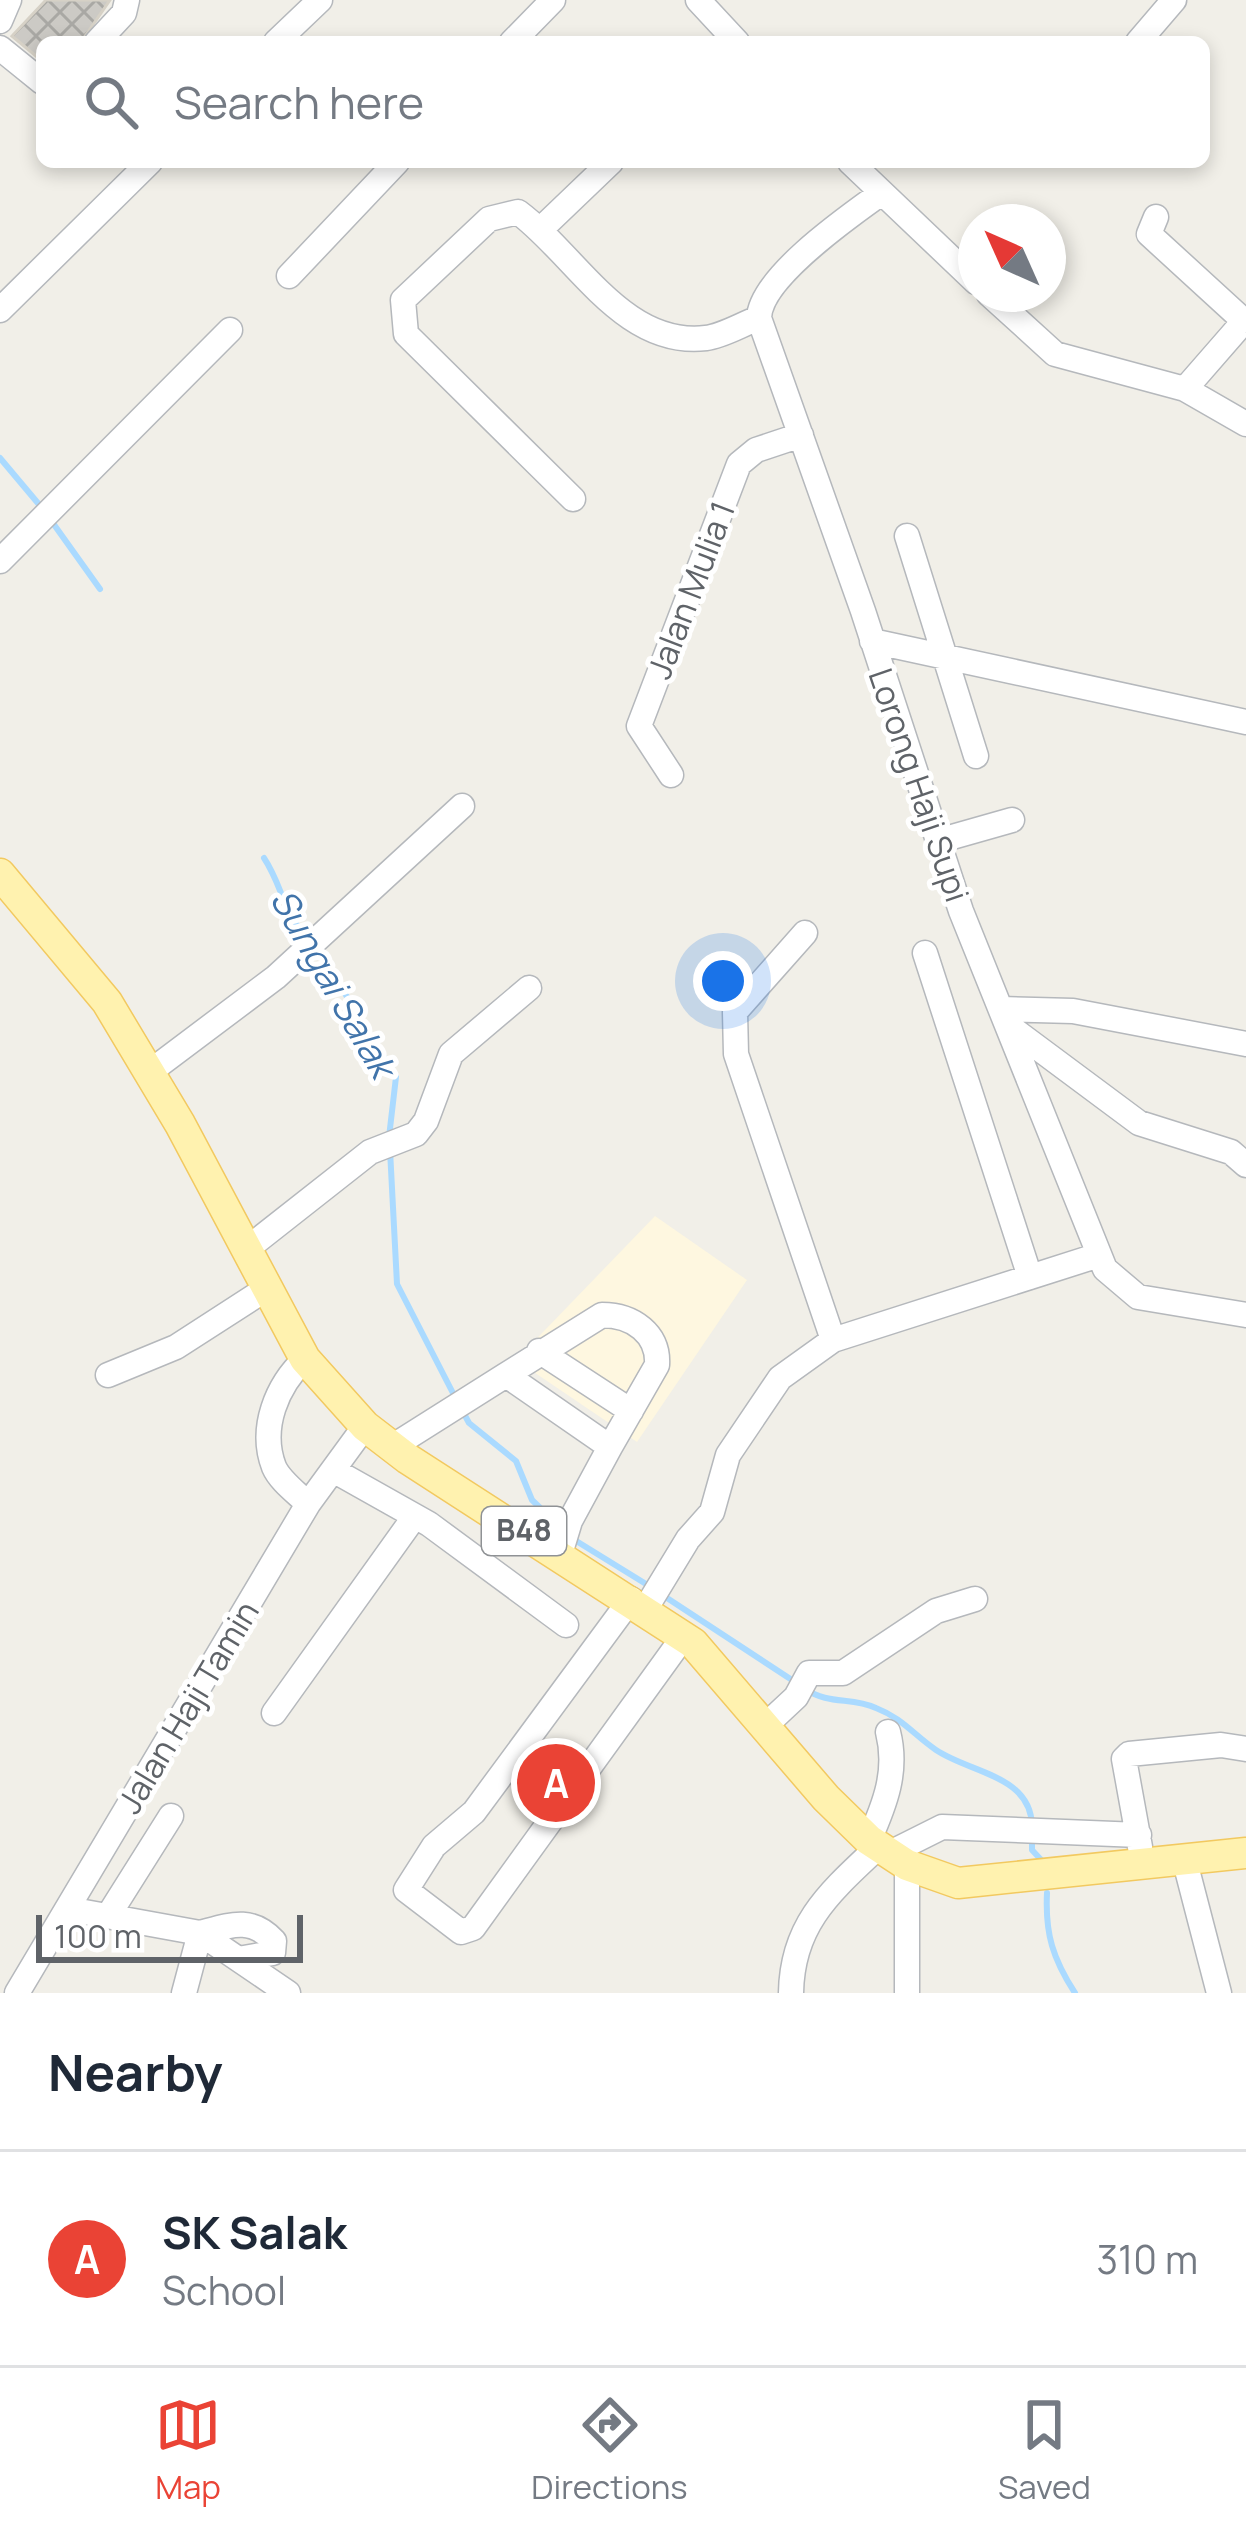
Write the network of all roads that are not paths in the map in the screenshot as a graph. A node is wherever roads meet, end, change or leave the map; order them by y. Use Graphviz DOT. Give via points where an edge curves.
graph roads {
  1 [pos="9,0"];
  2 [pos="127,0"];
  3 [pos="320,0"];
  4 [pos="553,0"];
  5 [pos="698,0"];
  6 [pos="1174,0"];
  7 [pos="0,21"];
  8 [pos="103,36"];
  9 [pos="282,36"];
  10 [pos="518,36"];
  11 [pos="731,36"];
  12 [pos="1143,36"];
  13 [pos="0,48"];
  14 [pos="36,77"];
  15 [pos="144,168"];
  16 [pos="392,168"];
  17 [pos="604,168"];
  18 [pos="856,168"];
  19 [pos="880,194"];
  20 [pos="1156,217"];
  21 [pos="541,229"];
  22 [pos="958,266"];
  23 [pos="290,276"];
  24 [pos="0,310"];
  25 [pos="1009,312"];
  26 [pos="759,318"];
  27 [pos="1245,320"];
  28 [pos="230,330"];
  29 [pos="1185,389"];
  30 [pos="1246,424"];
  31 [pos="801,435"];
  32 [pos="573,499"];
  33 [pos="907,536"];
  34 [pos="0,561"];
  35 [pos="872,641"];
  36 [pos="944,657"];
  37 [pos="1246,722"];
  38 [pos="976,756"];
  39 [pos="671,775"];
  40 [pos="462,806"];
  41 [pos="1012,820"];
  42 [pos="938,841"];
  43 [pos="0,874"];
  44 [pos="806,933"];
  45 [pos="925,953"];
  46 [pos="529,988"];
  47 [pos="1007,1018"];
  48 [pos="1246,1044"];
  49 [pos="151,1072"];
  50 [pos="1246,1165"];
  51 [pos="248,1248"];
  52 [pos="1099,1255"];
  53 [pos="1030,1277"];
  54 [pos="269,1287"];
  55 [pos="1246,1316"];
  56 [pos="832,1340"];
  57 [pos="539,1352"];
  58 [pos="305,1359"];
  59 [pos="108,1375"];
  60 [pos="506,1375"];
  61 [pos="631,1411"];
  62 [pos="365,1426"];
  63 [pos="392,1447"];
  64 [pos="610,1447"];
  65 [pos="333,1470"];
  66 [pos="308,1504"];
  67 [pos="415,1516"];
  68 [pos="564,1540"];
  69 [pos="975,1598"];
  70 [pos="638,1604"];
  71 [pos="566,1625"];
  72 [pos="684,1636"];
  73 [pos="274,1713"];
  74 [pos="765,1726"];
  75 [pos="888,1732"];
  76 [pos="1246,1749"];
  77 [pos="172,1816"];
  78 [pos="1139,1835"];
  79 [pos="886,1851"];
  80 [pos="1246,1853"];
  81 [pos="1185,1862"];
  82 [pos="1143,1868"];
  83 [pos="68,1909"];
  84 [pos="108,1916"];
  85 [pos="200,1933"];
  86 [pos="238,1959"];
  87 [pos="17,1993"];
  88 [pos="184,1993"];
  89 [pos="288,1993"];
  90 [pos="791,1993"];
  91 [pos="907,1993"];
  92 [pos="1219,1993"];
  1 -- 7 [label="street"];
  2 -- 8 [label="street"];
  3 -- 9 [label="street"];
  4 -- 10 [label="street"];
  5 -- 11 [label="street"];
  6 -- 12 [label="street"];
  13 -- 14 [label="street"];
  15 -- 24 [label="street"];
  16 -- 23 [label="street"];
  17 -- 21 [label="street"];
  18 -- 19 [label="street"];
  19 -- 22 [label="street"];
  19 -- 26 [label="street" via="787,272 759,305"];
  20 -- 27 [label="street" via="1149,234"];
  21 -- 26 [label="street" via="630,319 665,336 707,338"];
  21 -- 32 [label="street" via="518,212 489,219 403,300 400,317 406,334"];
  25 -- 29 [label="street" via="1055,354"];
  26 -- 31 [label="street, Lorong Haji Supi"];
  27 -- 29 [label="street"];
  28 -- 34 [label="street"];
  29 -- 30 [label="street"];
  31 -- 35 [label="street, Lorong Haji Supi"];
  31 -- 39 [label="street, Jalan Mulia 1" via="740,464 639,726"];
  33 -- 36 [label="street"];
  35 -- 36 [label="street"];
  35 -- 42 [label="street, Lorong Haji Supi"];
  36 -- 37 [label="street"];
  36 -- 38 [label="street"];
  40 -- 49 [label="street" via="314,944"];
  41 -- 42 [label="street"];
  42 -- 47 [label="street, Lorong Haji Supi"];
  43 -- 49 [label="main road, B48" via="107,1002"];
  44 -- 56 [label="street" via="735,1012 732,1027"];
  45 -- 53 [label="street"];
  46 -- 51 [label="street" via="451,1054 416,1134 390,1141"];
  47 -- 48 [label="street" via="1073,1011"];
  47 -- 50 [label="street" via="1138,1123 1231,1152"];
  47 -- 52 [label="street, Lorong Haji Supi"];
  49 -- 51 [label="main road, B48"];
  51 -- 54 [label="main road, B48"];
  52 -- 53 [label="street"];
  52 -- 55 [label="street, Lorong Haji Supi" via="1138,1297"];
  53 -- 56 [label="street"];
  54 -- 58 [label="main road, B48"];
  54 -- 59 [label="street" via="176,1347"];
  56 -- 70 [label="street" via="780,1378 728,1455 712,1512"];
  57 -- 60 [label="street"];
  57 -- 61 [label="street"];
  57 -- 61 [label="street" via="602,1315 641,1327 658,1351"];
  58 -- 62 [label="main road, B48"];
  58 -- 66 [label="street" via="275,1393 272,1447 278,1475"];
  60 -- 63 [label="street"];
  60 -- 64 [label="street"];
  61 -- 64 [label="street"];
  62 -- 63 [label="main road, B48"];
  62 -- 65 [label="street, Jalan Haji Tamin"];
  63 -- 68 [label="main road, B48"];
  64 -- 68 [label="street"];
  65 -- 66 [label="street, Jalan Haji Tamin"];
  65 -- 67 [label="street"];
  66 -- 83 [label="street, Jalan Haji Tamin"];
  67 -- 71 [label="street"];
  67 -- 73 [label="street"];
  68 -- 70 [label="main road, B48"];
  69 -- 74 [label="street" via="936,1611 843,1673 809,1672"];
  70 -- 72 [label="main road, B48"];
  70 -- 72 [label="street" via="474,1812 407,1881 406,1890 461,1932 473,1928"];
  72 -- 74 [label="main road, B48"];
  74 -- 79 [label="main road, B48"];
  75 -- 79 [label="street"];
  76 -- 78 [label="street" via="1130,1754 1124,1759"];
  77 -- 84 [label="street"];
  78 -- 79 [label="street" via="942,1827"];
  78 -- 82 [label="street"];
  79 -- 82 [label="main road" via="958,1883"];
  79 -- 90 [label="street" via="830,1892 791,1954"];
  79 -- 91 [label="street"];
  80 -- 81 [label="main road"];
  81 -- 82 [label="main road"];
  81 -- 92 [label="street"];
  83 -- 84 [label="street"];
  83 -- 87 [label="street, Jalan Haji Tamin"];
  84 -- 85 [label="street"];
  85 -- 86 [label="street"];
  85 -- 86 [label="street" via="242,1922 261,1926 274,1941 265,1958"];
  85 -- 88 [label="street"];
  86 -- 89 [label="street"];
}
